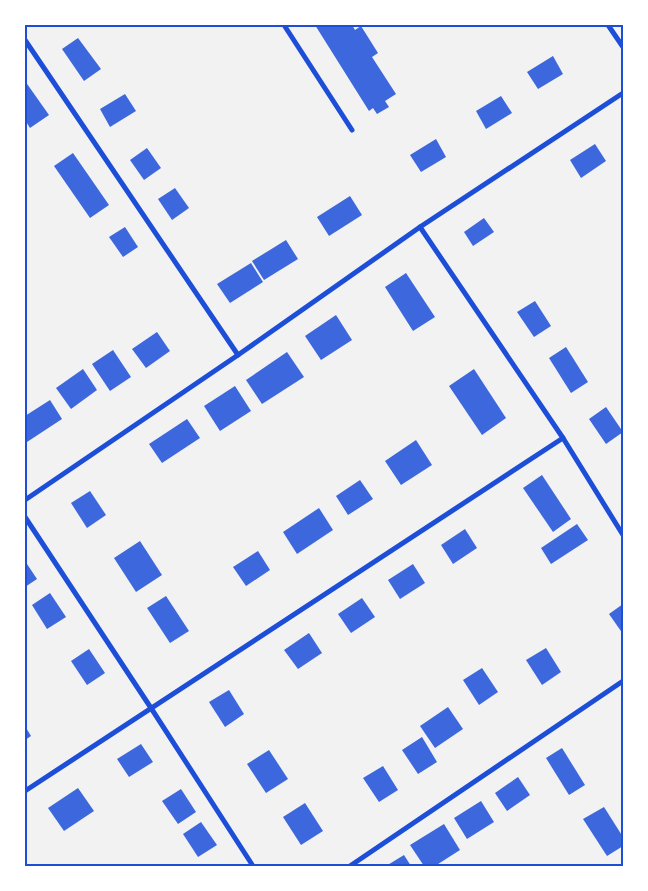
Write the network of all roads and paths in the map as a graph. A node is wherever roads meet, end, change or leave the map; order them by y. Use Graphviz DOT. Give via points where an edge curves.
graph roads {
  1 [pos="284,25"];
  2 [pos="608,25"];
  3 [pos="25,40"];
  4 [pos="623,47"];
  5 [pos="623,93"];
  6 [pos="352,130"];
  7 [pos="420,227"];
  8 [pos="238,355"];
  9 [pos="563,438"];
  10 [pos="25,500"];
  11 [pos="25,517"];
  12 [pos="623,535"];
  13 [pos="623,681"];
  14 [pos="152,708"];
  15 [pos="25,792"];
  16 [pos="253,866"];
  17 [pos="350,866"];
  1 -- 6 [label="street"];
  2 -- 4 [label="street"];
  3 -- 8 [label="street"];
  5 -- 7 [label="street"];
  7 -- 8 [label="street"];
  7 -- 9 [label="street"];
  8 -- 10 [label="street"];
  9 -- 12 [label="street"];
  9 -- 14 [label="street"];
  11 -- 14 [label="street"];
  13 -- 17 [label="street"];
  14 -- 15 [label="street"];
  14 -- 16 [label="street"];
}
